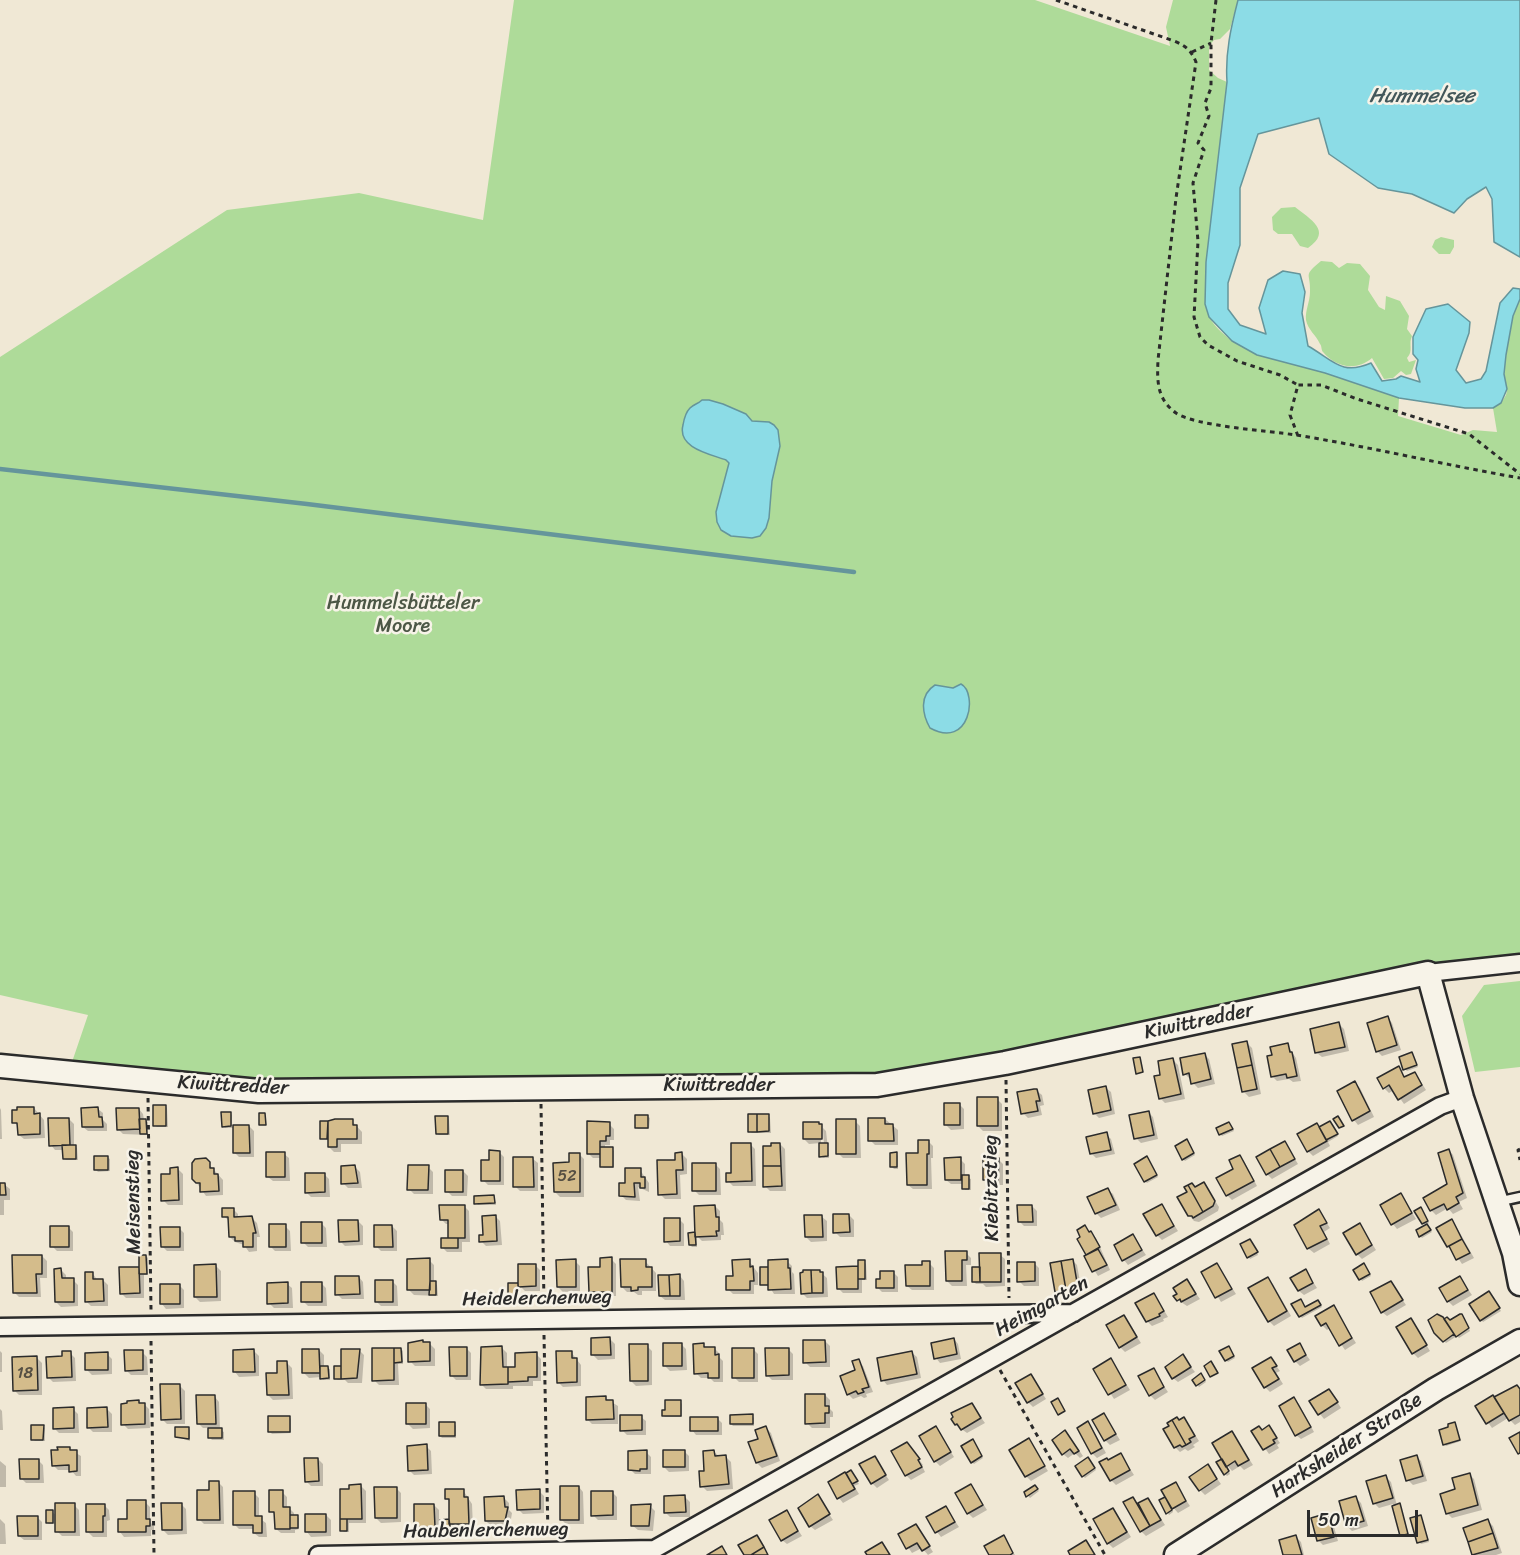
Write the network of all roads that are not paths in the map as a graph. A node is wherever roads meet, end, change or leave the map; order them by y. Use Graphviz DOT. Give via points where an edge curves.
graph roads {
  1 [pos="1520,963"];
  2 [pos="1428,973"];
  3 [pos="0,1066"];
  4 [pos="1461,1098"];
  5 [pos="1520,1197"];
  6 [pos="1497,1202"];
  7 [pos="1517,1257"];
  8 [pos="1520,1284"];
  9 [pos="1074,1312"];
  10 [pos="0,1327"];
  11 [pos="1520,1341"];
  12 [pos="649,1552"];
  13 [pos="557,1553"];
  14 [pos="318,1555"];
  15 [pos="1176,1555"];
  1 -- 2 [label="street, Kiwittredder"];
  2 -- 3 [label="street, Kiwittredder" via="1005,1063 877,1085 259,1091"];
  2 -- 4 [label="street"];
  4 -- 6 [label="street"];
  4 -- 9 [label="street, Heimgarten" via="1440,1106"];
  5 -- 6 [label="lane"];
  6 -- 7 [label="street"];
  7 -- 8 [label="street"];
  9 -- 10 [label="street, Heidelerchenweg"];
  9 -- 12 [label="street, Heimgarten"];
  11 -- 15 [label="street, Harksheider Straße" via="1437,1389"];
  12 -- 13 [label="street, Haubenlerchenweg"];
  13 -- 14 [label="street, Haubenlerchenweg"];
}
